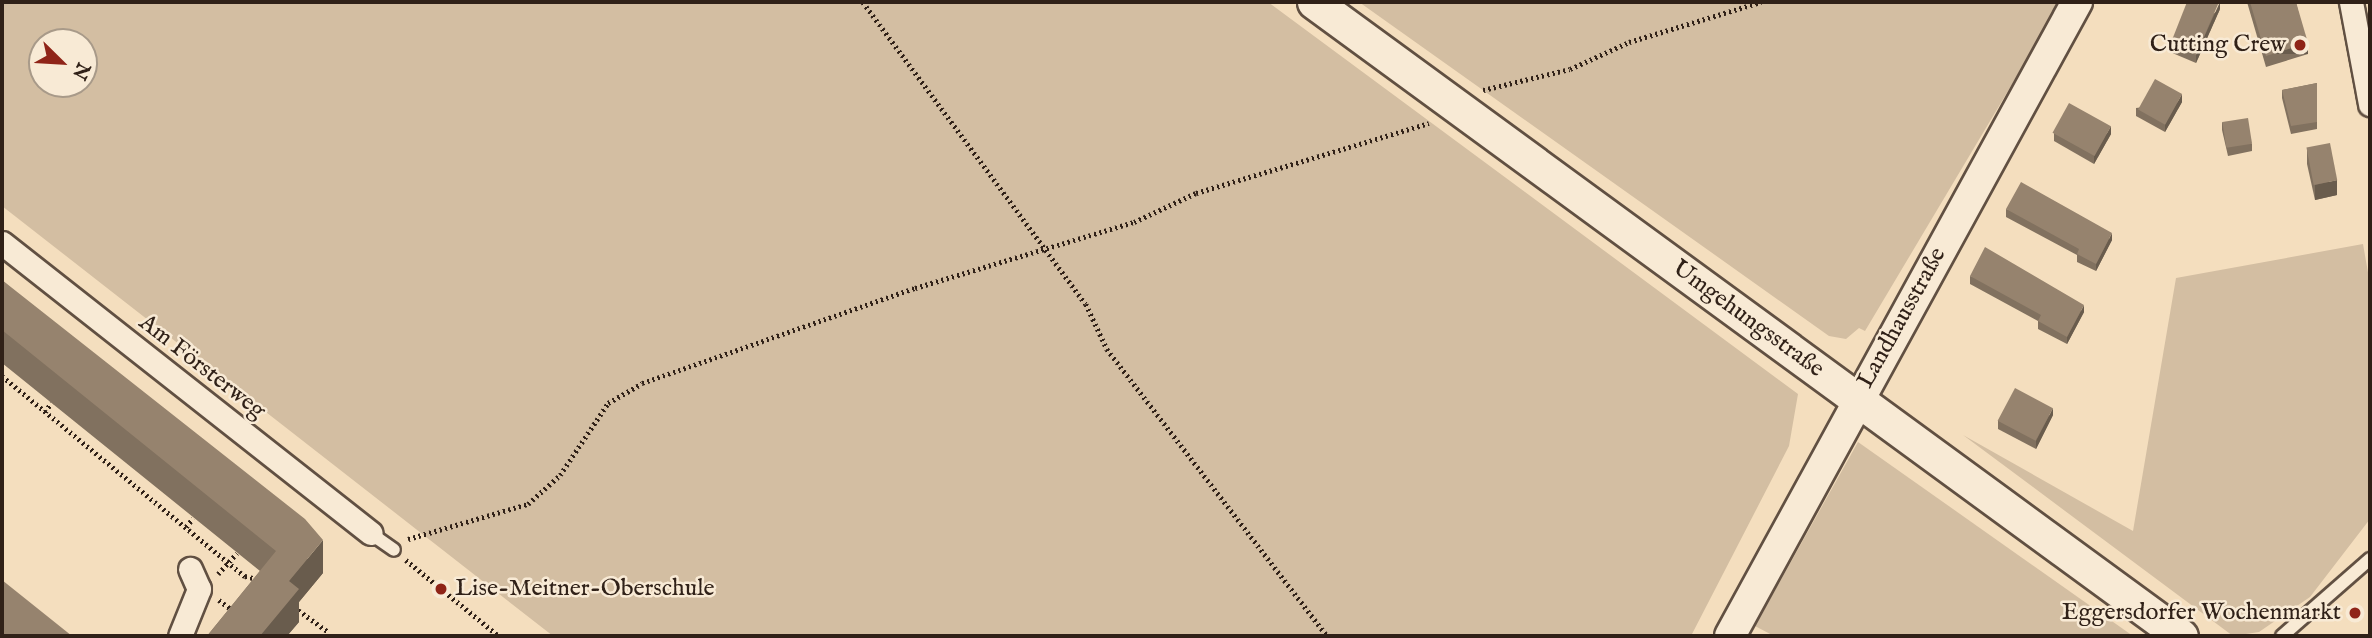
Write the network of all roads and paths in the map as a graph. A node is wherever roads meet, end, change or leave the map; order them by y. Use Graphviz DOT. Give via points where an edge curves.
graph roads {
  1 [pos="863,2"];
  2 [pos="1314,2"];
  3 [pos="1761,2"];
  4 [pos="2077,2"];
  5 [pos="2351,2"];
  6 [pos="1485,91"];
  7 [pos="2370,104"];
  8 [pos="1428,123"];
  9 [pos="2,243"];
  10 [pos="1043,250"];
  11 [pos="9,369"];
  12 [pos="2,376"];
  13 [pos="1856,400"];
  14 [pos="51,403"];
  15 [pos="45,412"];
  16 [pos="79,424"];
  17 [pos="71,433"];
  18 [pos="107,448"];
  19 [pos="100,456"];
  20 [pos="150,483"];
  21 [pos="143,492"];
  22 [pos="193,517"];
  23 [pos="186,527"];
  24 [pos="370,533"];
  25 [pos="394,550"];
  26 [pos="237,552"];
  27 [pos="2370,559"];
  28 [pos="228,562"];
  29 [pos="190,569"];
  30 [pos="220,572"];
  31 [pos="261,582"];
  32 [pos="293,607"];
  33 [pos="327,631"];
  34 [pos="2174,634"];
  35 [pos="180,636"];
  36 [pos="499,636"];
  37 [pos="1327,636"];
  38 [pos="1730,636"];
  39 [pos="2282,636"];
  1 -- 10 [label="path"];
  2 -- 13 [label="main road, Umgehungsstraße"];
  3 -- 6 [label="path" via="1629,42 1570,69"];
  4 -- 13 [label="street, Landhausstraße"];
  5 -- 7 [label="street"];
  8 -- 10 [label="path" via="1196,193 1134,222"];
  9 -- 24 [label="street, Am Försterweg"];
  10 -- 25 [label="path" via="642,383 608,403 560,475 528,504 405,539"];
  10 -- 37 [label="path" via="1086,304 1107,349"];
  11 -- 12 [label="path"];
  12 -- 15 [label="path"];
  13 -- 34 [label="main road, Umgehungsstraße"];
  13 -- 38 [label="street, Landhausstraße"];
  14 -- 15 [label="path"];
  15 -- 17 [label="path"];
  16 -- 17 [label="path"];
  17 -- 19 [label="path"];
  18 -- 19 [label="path"];
  19 -- 21 [label="path"];
  20 -- 21 [label="path"];
  21 -- 23 [label="path"];
  22 -- 23 [label="path"];
  23 -- 28 [label="path"];
  24 -- 25 [label="lane"];
  25 -- 36 [label="path"];
  26 -- 28 [label="path"];
  27 -- 39 [label="lane"];
  28 -- 30 [label="path"];
  28 -- 31 [label="path"];
  29 -- 35 [label="street" via="199,589"];
  32 -- 33 [label="path"];
}
